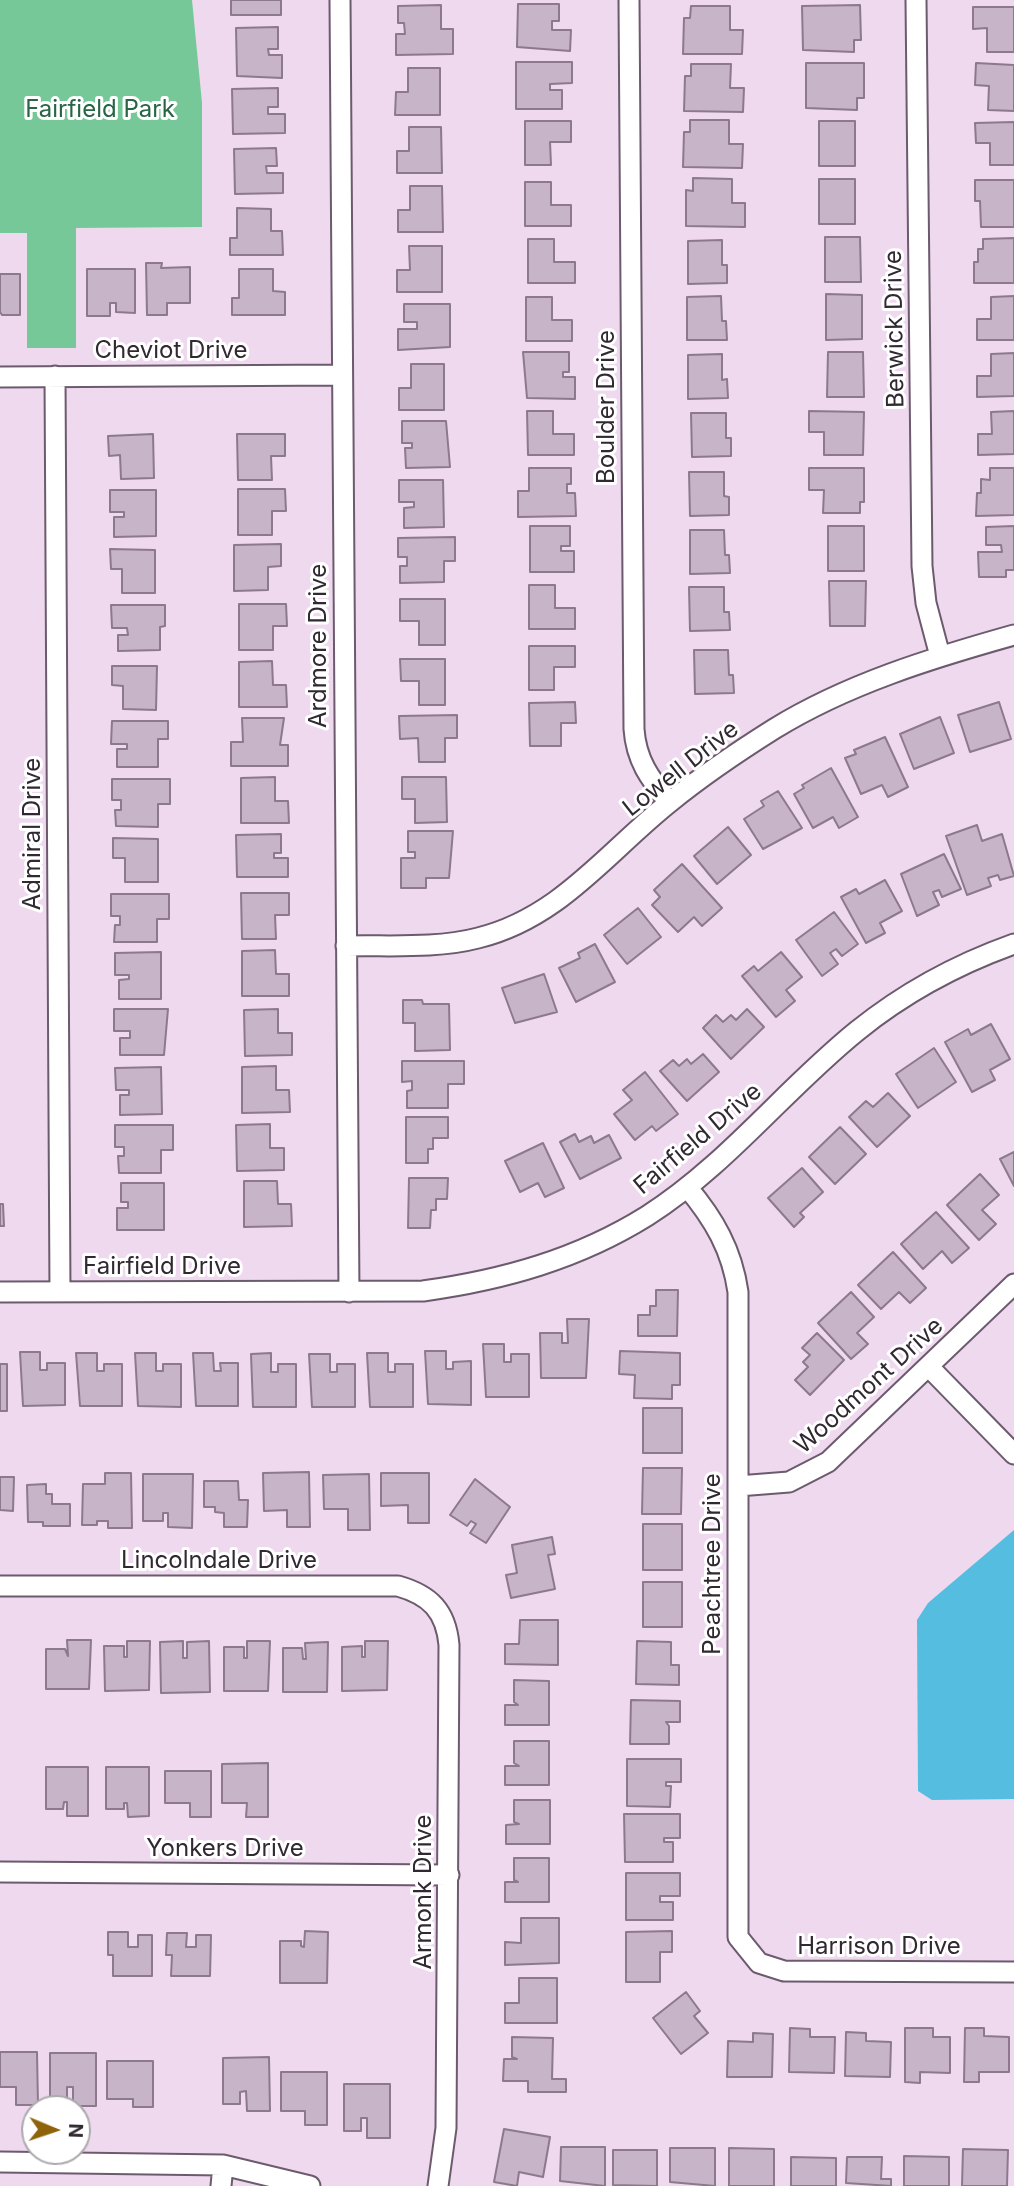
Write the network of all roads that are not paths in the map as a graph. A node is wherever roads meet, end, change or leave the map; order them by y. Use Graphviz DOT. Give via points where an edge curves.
graph roads {
  1 [pos="340,0"];
  2 [pos="629,0"];
  3 [pos="916,0"];
  4 [pos="342,375"];
  5 [pos="55,376"];
  6 [pos="0,377"];
  7 [pos="1014,635"];
  8 [pos="940,656"];
  9 [pos="669,802"];
  10 [pos="1014,944"];
  11 [pos="346,946"];
  12 [pos="687,1187"];
  13 [pos="1014,1284"];
  14 [pos="0,1292"];
  15 [pos="60,1292"];
  16 [pos="349,1292"];
  17 [pos="929,1367"];
  18 [pos="1014,1454"];
  19 [pos="738,1486"];
  20 [pos="0,1586"];
  21 [pos="433,1602"];
  22 [pos="0,1872"];
  23 [pos="449,1875"];
  24 [pos="748,1953"];
  25 [pos="1014,1972"];
  26 [pos="0,2162"];
  27 [pos="223,2165"];
  28 [pos="221,2186"];
  29 [pos="310,2186"];
  30 [pos="438,2186"];
  1 -- 4 [label="street, Ardmore Drive"];
  2 -- 9 [label="street, Boulder Drive" via="634,729 641,765"];
  3 -- 8 [label="street, Berwick Drive" via="922,566"];
  4 -- 5 [label="street, Cheviot Drive"];
  4 -- 11 [label="street, Ardmore Drive"];
  5 -- 6 [label="street, Cheviot Drive"];
  5 -- 15 [label="street, Admiral Drive"];
  7 -- 8 [label="street, Lowell Drive"];
  8 -- 9 [label="street, Lowell Drive" via="872,681 774,729"];
  9 -- 11 [label="street, Lowell Drive" via="583,882 518,924 443,944"];
  10 -- 12 [label="street, Fairfield Drive" via="924,985 857,1031"];
  11 -- 16 [label="street, Ardmore Drive"];
  12 -- 16 [label="street, Fairfield Drive" via="614,1234 541,1266 423,1291"];
  12 -- 19 [label="street, Peachtree Drive" via="720,1232 734,1264 739,1322"];
  13 -- 17 [label="street, Woodmont Drive"];
  14 -- 15 [label="street, Fairfield Drive"];
  15 -- 16 [label="street, Fairfield Drive"];
  17 -- 18 [label="street"];
  17 -- 19 [label="street, Woodmont Drive" via="828,1462 808,1475 789,1482"];
  19 -- 24 [label="street, Peachtree Drive" via="736,1927"];
  20 -- 21 [label="street, Lincolndale Drive" via="398,1586"];
  21 -- 23 [label="street, Armonk Drive" via="443,1617 449,1646"];
  22 -- 23 [label="street, Yonkers Drive"];
  23 -- 30 [label="street, Armonk Drive" via="446,2127"];
  24 -- 25 [label="street, Harrison Drive" via="770,1968 784,1970"];
  26 -- 27 [label="street"];
  27 -- 28 [label="street"];
  27 -- 29 [label="street"];
}
